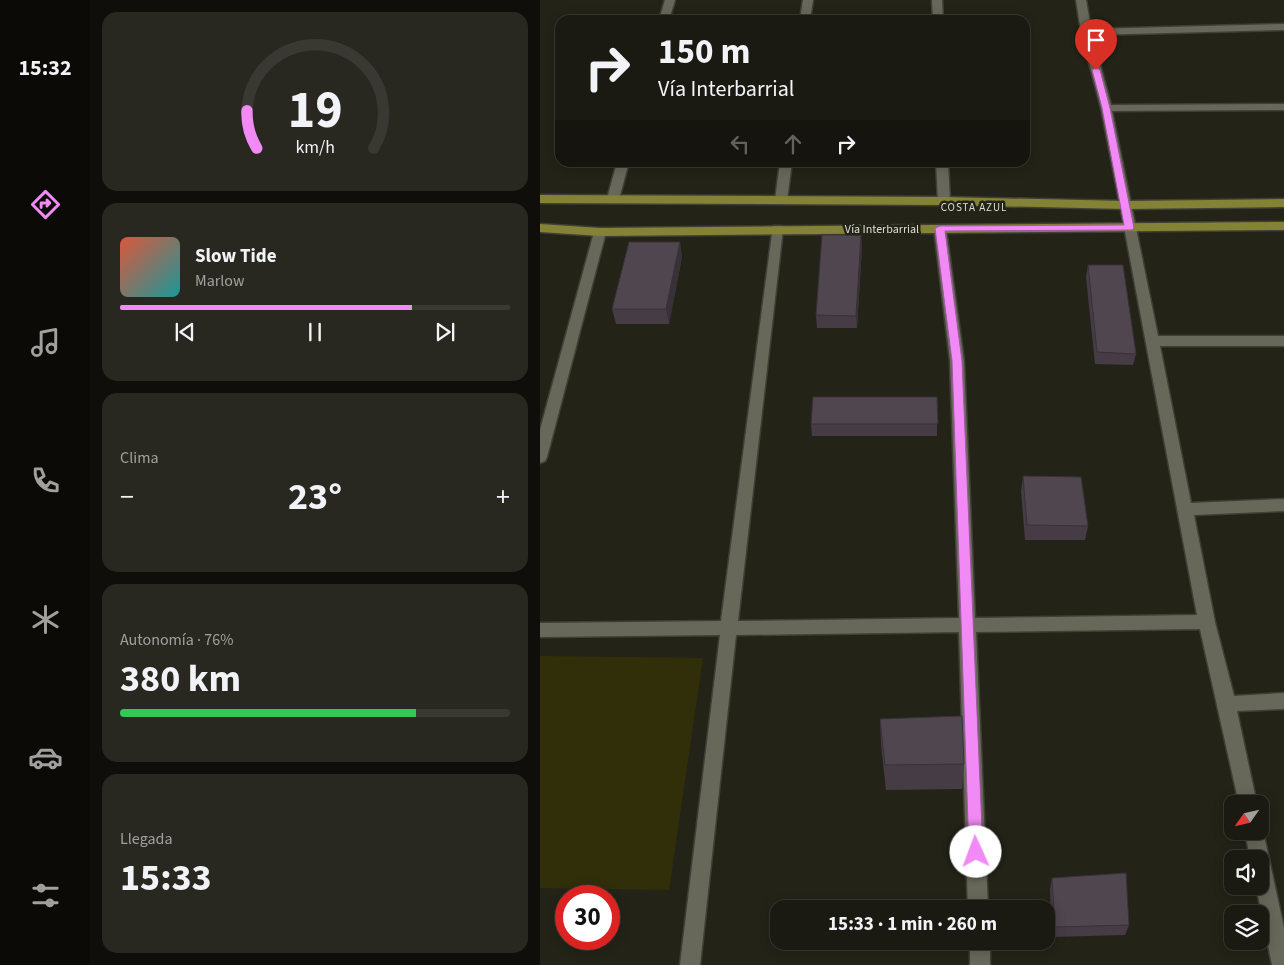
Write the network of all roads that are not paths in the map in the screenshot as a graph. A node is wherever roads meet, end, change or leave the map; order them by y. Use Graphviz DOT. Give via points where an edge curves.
graph roads {
  1 [pos="670,0"];
  2 [pos="808,0"];
  3 [pos="937,0"];
  4 [pos="1081,0"];
  5 [pos="666,15"];
  6 [pos="806,15"];
  7 [pos="938,15"];
  8 [pos="1284,27"];
  9 [pos="1086,32"];
  10 [pos="1284,107"];
  11 [pos="1106,108"];
  12 [pos="622,167"];
  13 [pos="785,167"];
  14 [pos="942,167"];
  15 [pos="613,199"];
  16 [pos="540,200"];
  17 [pos="781,200"];
  18 [pos="944,201"];
  19 [pos="1284,203"];
  20 [pos="1126,205"];
  21 [pos="1284,226"];
  22 [pos="540,228"];
  23 [pos="940,228"];
  24 [pos="1129,228"];
  25 [pos="777,229"];
  26 [pos="600,232"];
  27 [pos="1152,341"];
  28 [pos="1284,341"];
  29 [pos="540,457"];
  30 [pos="1284,505"];
  31 [pos="1186,509"];
  32 [pos="1207,622"];
  33 [pos="968,626"];
  34 [pos="729,627"];
  35 [pos="540,630"];
  36 [pos="1284,701"];
  37 [pos="1227,704"];
  38 [pos="1246,795"];
  39 [pos="1268,895"];
  40 [pos="978,900"];
  41 [pos="980,950"];
  42 [pos="1282,956"];
  43 [pos="690,965"];
  44 [pos="980,965"];
  1 -- 5 [label="street"];
  2 -- 6 [label="street"];
  3 -- 7 [label="street"];
  4 -- 9 [label="street"];
  8 -- 9 [label="street"];
  9 -- 11 [label="street"];
  10 -- 11 [label="street"];
  11 -- 20 [label="street"];
  12 -- 15 [label="street"];
  13 -- 17 [label="street"];
  14 -- 18 [label="street"];
  15 -- 16 [label="main road"];
  15 -- 17 [label="main road"];
  17 -- 18 [label="main road"];
  18 -- 20 [label="main road"];
  19 -- 20 [label="main road"];
  20 -- 24 [label="street"];
  21 -- 24 [label="main road, Vía Interbarrial"];
  22 -- 26 [label="main road, Vía Interbarrial"];
  23 -- 24 [label="main road, Vía Interbarrial"];
  23 -- 25 [label="main road, Vía Interbarrial"];
  23 -- 33 [label="street" via="957,361"];
  24 -- 27 [label="street"];
  25 -- 26 [label="main road, Vía Interbarrial"];
  25 -- 34 [label="street"];
  26 -- 29 [label="street"];
  27 -- 28 [label="street"];
  27 -- 31 [label="street"];
  30 -- 31 [label="street"];
  31 -- 32 [label="street"];
  32 -- 33 [label="street"];
  32 -- 37 [label="street"];
  33 -- 34 [label="street"];
  33 -- 40 [label="street"];
  34 -- 35 [label="street"];
  34 -- 43 [label="street"];
  36 -- 37 [label="street"];
  37 -- 38 [label="street"];
  39 -- 42 [label="street"];
  41 -- 44 [label="street"];
}
